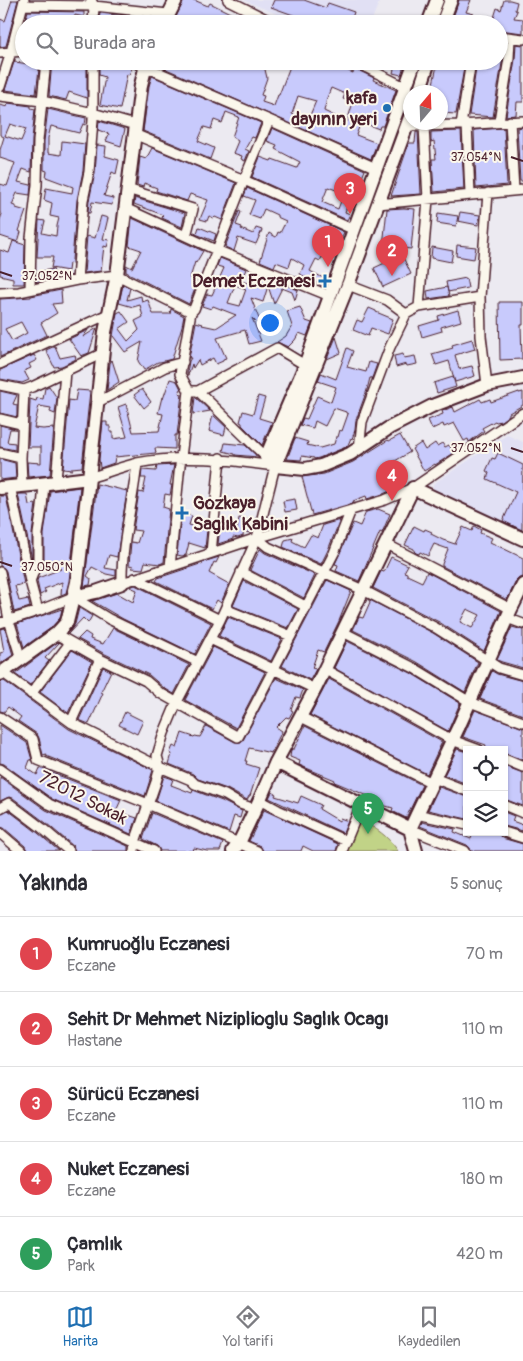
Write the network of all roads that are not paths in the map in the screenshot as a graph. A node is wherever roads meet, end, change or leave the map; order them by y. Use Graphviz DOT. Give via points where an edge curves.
graph roads {
  1 [pos="176,0"];
  2 [pos="228,0"];
  3 [pos="437,0"];
  4 [pos="450,0"];
  5 [pos="24,2"];
  6 [pos="92,3"];
  7 [pos="21,15"];
  8 [pos="148,15"];
  9 [pos="168,15"];
  10 [pos="258,15"];
  11 [pos="431,15"];
  12 [pos="445,15"];
  13 [pos="15,37"];
  14 [pos="510,38"];
  15 [pos="523,40"];
  16 [pos="11,52"];
  17 [pos="15,52"];
  18 [pos="0,53"];
  19 [pos="508,64"];
  20 [pos="45,70"];
  21 [pos="93,70"];
  22 [pos="145,70"];
  23 [pos="160,70"];
  24 [pos="371,70"];
  25 [pos="412,70"];
  26 [pos="426,70"];
  27 [pos="470,70"];
  28 [pos="507,70"];
  29 [pos="406,85"];
  30 [pos="421,85"];
  31 [pos="403,86"];
  32 [pos="0,87"];
  33 [pos="403,93"];
  34 [pos="0,96"];
  35 [pos="42,101"];
  36 [pos="93,113"];
  37 [pos="270,120"];
  38 [pos="499,121"];
  39 [pos="510,121"];
  40 [pos="523,121"];
  41 [pos="464,124"];
  42 [pos="448,125"];
  43 [pos="135,129"];
  44 [pos="406,130"];
  45 [pos="424,130"];
  46 [pos="376,168"];
  47 [pos="244,180"];
  48 [pos="127,189"];
  49 [pos="519,190"];
  50 [pos="488,193"];
  51 [pos="470,194"];
  52 [pos="428,199"];
  53 [pos="378,204"];
  54 [pos="125,208"];
  55 [pos="354,230"];
  56 [pos="186,236"];
  57 [pos="216,250"];
  58 [pos="117,275"];
  59 [pos="77,280"];
  60 [pos="348,285"];
  61 [pos="30,289"];
  62 [pos="0,293"];
  63 [pos="330,296"];
  64 [pos="480,297"];
  65 [pos="420,307"];
  66 [pos="191,312"];
  67 [pos="108,314"];
  68 [pos="406,314"];
  69 [pos="103,353"];
  70 [pos="183,362"];
  71 [pos="0,364"];
  72 [pos="305,365"];
  73 [pos="65,371"];
  74 [pos="523,378"];
  75 [pos="0,385"];
  76 [pos="487,385"];
  77 [pos="24,390"];
  78 [pos="193,391"];
  79 [pos="98,402"];
  80 [pos="523,414"];
  81 [pos="0,419"];
  82 [pos="22,424"];
  83 [pos="359,449"];
  84 [pos="0,452"];
  85 [pos="21,458"];
  86 [pos="181,458"];
  87 [pos="220,458"];
  88 [pos="270,462"];
  89 [pos="137,463"];
  90 [pos="89,478"];
  91 [pos="50,482"];
  92 [pos="11,486"];
  93 [pos="413,488"];
  94 [pos="351,510"];
  95 [pos="257,538"];
  96 [pos="523,539"];
  97 [pos="386,544"];
  98 [pos="211,553"];
  99 [pos="170,567"];
  100 [pos="0,572"];
  101 [pos="241,572"];
  102 [pos="324,572"];
  103 [pos="135,578"];
  104 [pos="30,581"];
  105 [pos="122,583"];
  106 [pos="523,585"];
  107 [pos="363,590"];
  108 [pos="73,597"];
  109 [pos="307,607"];
  110 [pos="225,609"];
  111 [pos="38,611"];
  112 [pos="509,613"];
  113 [pos="220,620"];
  114 [pos="5,621"];
  115 [pos="523,624"];
  116 [pos="343,632"];
  117 [pos="56,634"];
  118 [pos="291,636"];
  119 [pos="210,639"];
  120 [pos="70,643"];
  121 [pos="21,659"];
  122 [pos="100,659"];
  123 [pos="198,662"];
  124 [pos="488,662"];
  125 [pos="274,669"];
  126 [pos="324,669"];
  127 [pos="1,673"];
  128 [pos="523,675"];
  129 [pos="315,689"];
  130 [pos="31,694"];
  131 [pos="177,702"];
  132 [pos="470,702"];
  133 [pos="0,717"];
  134 [pos="301,717"];
  135 [pos="71,722"];
  136 [pos="523,722"];
  137 [pos="452,740"];
  138 [pos="468,746"];
  139 [pos="508,761"];
  140 [pos="276,762"];
  141 [pos="523,766"];
  142 [pos="160,767"];
  143 [pos="0,769"];
  144 [pos="433,781"];
  145 [pos="463,790"];
  146 [pos="148,804"];
  147 [pos="258,804"];
  148 [pos="362,805"];
  149 [pos="508,806"];
  150 [pos="0,808"];
  151 [pos="523,812"];
  152 [pos="416,814"];
  153 [pos="463,824"];
  154 [pos="410,829"];
  155 [pos="0,833"];
  156 [pos="508,833"];
  157 [pos="523,838"];
  158 [pos="346,841"];
  159 [pos="134,847"];
  160 [pos="236,847"];
  161 [pos="20,851"];
  162 [pos="68,851"];
  163 [pos="154,851"];
  164 [pos="258,851"];
  165 [pos="342,851"];
  166 [pos="416,851"];
  167 [pos="465,851"];
  1 -- 9 [label="street"];
  2 -- 10 [label="street"];
  3 -- 11 [label="street"];
  4 -- 12 [label="street"];
  5 -- 6 [label="street"];
  5 -- 7 [label="street"];
  6 -- 8 [label="street"];
  13 -- 16 [label="street"];
  14 -- 15 [label="street"];
  14 -- 19 [label="street"];
  16 -- 17 [label="street"];
  16 -- 18 [label="street"];
  16 -- 32 [label="street"];
  20 -- 35 [label="street"];
  21 -- 36 [label="street"];
  22 -- 43 [label="street"];
  23 -- 37 [label="street"];
  24 -- 31 [label="street"];
  25 -- 29 [label="street"];
  26 -- 30 [label="street"];
  27 -- 41 [label="street"];
  28 -- 38 [label="street"];
  33 -- 46 [label="street"];
  34 -- 35 [label="street"];
  35 -- 36 [label="street"];
  35 -- 61 [label="street"];
  36 -- 43 [label="street"];
  36 -- 59 [label="street"];
  37 -- 46 [label="street"];
  37 -- 47 [label="street"];
  38 -- 39 [label="street"];
  38 -- 41 [label="street"];
  39 -- 40 [label="street"];
  39 -- 49 [label="street"];
  41 -- 42 [label="street"];
  41 -- 51 [label="street"];
  43 -- 47 [label="street"];
  43 -- 48 [label="street"];
  44 -- 53 [label="street"];
  45 -- 52 [label="street"];
  46 -- 55 [label="street"];
  47 -- 55 [label="street"];
  47 -- 57 [label="street"];
  48 -- 54 [label="street"];
  48 -- 56 [label="street" via="193,209"];
  49 -- 50 [label="street"];
  50 -- 51 [label="street"];
  50 -- 64 [label="street"];
  51 -- 52 [label="street"];
  52 -- 53 [label="street"];
  52 -- 65 [label="street"];
  53 -- 60 [label="street"];
  54 -- 56 [label="street"];
  54 -- 58 [label="street"];
  55 -- 63 [label="street"];
  56 -- 57 [label="street"];
  57 -- 63 [label="street"];
  57 -- 66 [label="street"];
  58 -- 59 [label="street"];
  58 -- 66 [label="street"];
  58 -- 67 [label="street"];
  59 -- 61 [label="street"];
  60 -- 68 [label="street" via="387,300"];
  60 -- 88 [label="street"];
  61 -- 62 [label="street"];
  63 -- 72 [label="street"];
  64 -- 65 [label="street"];
  64 -- 76 [label="street"];
  65 -- 68 [label="street"];
  66 -- 70 [label="street"];
  67 -- 69 [label="street"];
  67 -- 71 [label="street"];
  68 -- 83 [label="street" via="362,422"];
  69 -- 73 [label="street"];
  69 -- 79 [label="street"];
  70 -- 78 [label="street" via="180,374"];
  70 -- 79 [label="street" via="165,367"];
  72 -- 78 [label="street" via="277,348"];
  72 -- 88 [label="street"];
  73 -- 77 [label="street"];
  73 -- 91 [label="street"];
  74 -- 76 [label="street"];
  75 -- 77 [label="street"];
  76 -- 83 [label="street" via="432,406"];
  77 -- 82 [label="street"];
  78 -- 86 [label="street"];
  78 -- 88 [label="street"];
  79 -- 90 [label="street"];
  80 -- 93 [label="street"];
  81 -- 82 [label="street"];
  82 -- 85 [label="street"];
  83 -- 88 [label="street" via="313,468"];
  84 -- 85 [label="street"];
  85 -- 92 [label="street"];
  86 -- 87 [label="street"];
  86 -- 89 [label="street"];
  86 -- 99 [label="street"];
  87 -- 88 [label="street"];
  87 -- 98 [label="street"];
  88 -- 95 [label="street"];
  89 -- 90 [label="street"];
  89 -- 105 [label="street"];
  90 -- 91 [label="street"];
  90 -- 108 [label="street"];
  91 -- 92 [label="street"];
  91 -- 104 [label="street" via="38,534 38,561"];
  92 -- 104 [label="street"];
  93 -- 94 [label="street"];
  93 -- 96 [label="street"];
  93 -- 97 [label="street"];
  94 -- 95 [label="street"];
  94 -- 102 [label="street"];
  95 -- 98 [label="street"];
  95 -- 101 [label="street"];
  95 -- 102 [label="street" via="268,547"];
  97 -- 107 [label="street"];
  97 -- 112 [label="street"];
  98 -- 99 [label="street"];
  99 -- 103 [label="street"];
  100 -- 114 [label="street"];
  101 -- 109 [label="street"];
  101 -- 110 [label="street"];
  102 -- 107 [label="street"];
  102 -- 109 [label="street"];
  103 -- 105 [label="street"];
  103 -- 113 [label="street"];
  104 -- 111 [label="street"];
  105 -- 108 [label="street"];
  106 -- 112 [label="street"];
  107 -- 116 [label="street"];
  107 -- 124 [label="street" via="436,628"];
  108 -- 111 [label="street"];
  108 -- 117 [label="street" via="67,622"];
  108 -- 123 [label="street" via="109,619"];
  109 -- 118 [label="street"];
  110 -- 113 [label="street"];
  110 -- 118 [label="street"];
  111 -- 114 [label="street"];
  112 -- 115 [label="street"];
  112 -- 124 [label="street"];
  113 -- 119 [label="street"];
  114 -- 121 [label="street"];
  116 -- 126 [label="street"];
  116 -- 132 [label="street" via="414,668"];
  117 -- 120 [label="street"];
  117 -- 121 [label="street"];
  118 -- 125 [label="street"];
  119 -- 123 [label="street"];
  119 -- 125 [label="street"];
  120 -- 122 [label="street"];
  120 -- 130 [label="street"];
  121 -- 127 [label="street"];
  122 -- 131 [label="street" via="146,681"];
  122 -- 135 [label="street"];
  123 -- 131 [label="street"];
  124 -- 128 [label="street"];
  124 -- 132 [label="street"];
  125 -- 129 [label="street"];
  125 -- 131 [label="street" via="238,737"];
  126 -- 129 [label="street"];
  126 -- 137 [label="street"];
  127 -- 130 [label="street"];
  129 -- 134 [label="street"];
  130 -- 135 [label="street"];
  131 -- 142 [label="street" via="157,756"];
  132 -- 136 [label="street"];
  132 -- 137 [label="street"];
  133 -- 146 [label="street" via="33,739 38,760"];
  134 -- 140 [label="street"];
  134 -- 144 [label="street"];
  135 -- 142 [label="street"];
  137 -- 138 [label="street"];
  137 -- 144 [label="street"];
  139 -- 141 [label="street"];
  140 -- 147 [label="street"];
  140 -- 148 [label="street"];
  142 -- 146 [label="street"];
  142 -- 147 [label="street" via="240,804"];
  143 -- 159 [label="street, 72012 Sokak" via="49,804"];
  144 -- 145 [label="street"];
  144 -- 152 [label="street"];
  146 -- 159 [label="street"];
  146 -- 160 [label="street"];
  147 -- 158 [label="street" via="266,803"];
  147 -- 160 [label="street"];
  148 -- 154 [label="street"];
  148 -- 158 [label="street"];
  149 -- 151 [label="street"];
  150 -- 162 [label="street" via="9,803"];
  152 -- 153 [label="street"];
  152 -- 154 [label="street"];
  154 -- 166 [label="street"];
  154 -- 167 [label="street"];
  155 -- 161 [label="street"];
  156 -- 157 [label="street"];
  158 -- 165 [label="street"];
  159 -- 163 [label="street, 72012 Sokak"];
  160 -- 164 [label="street"];
}
